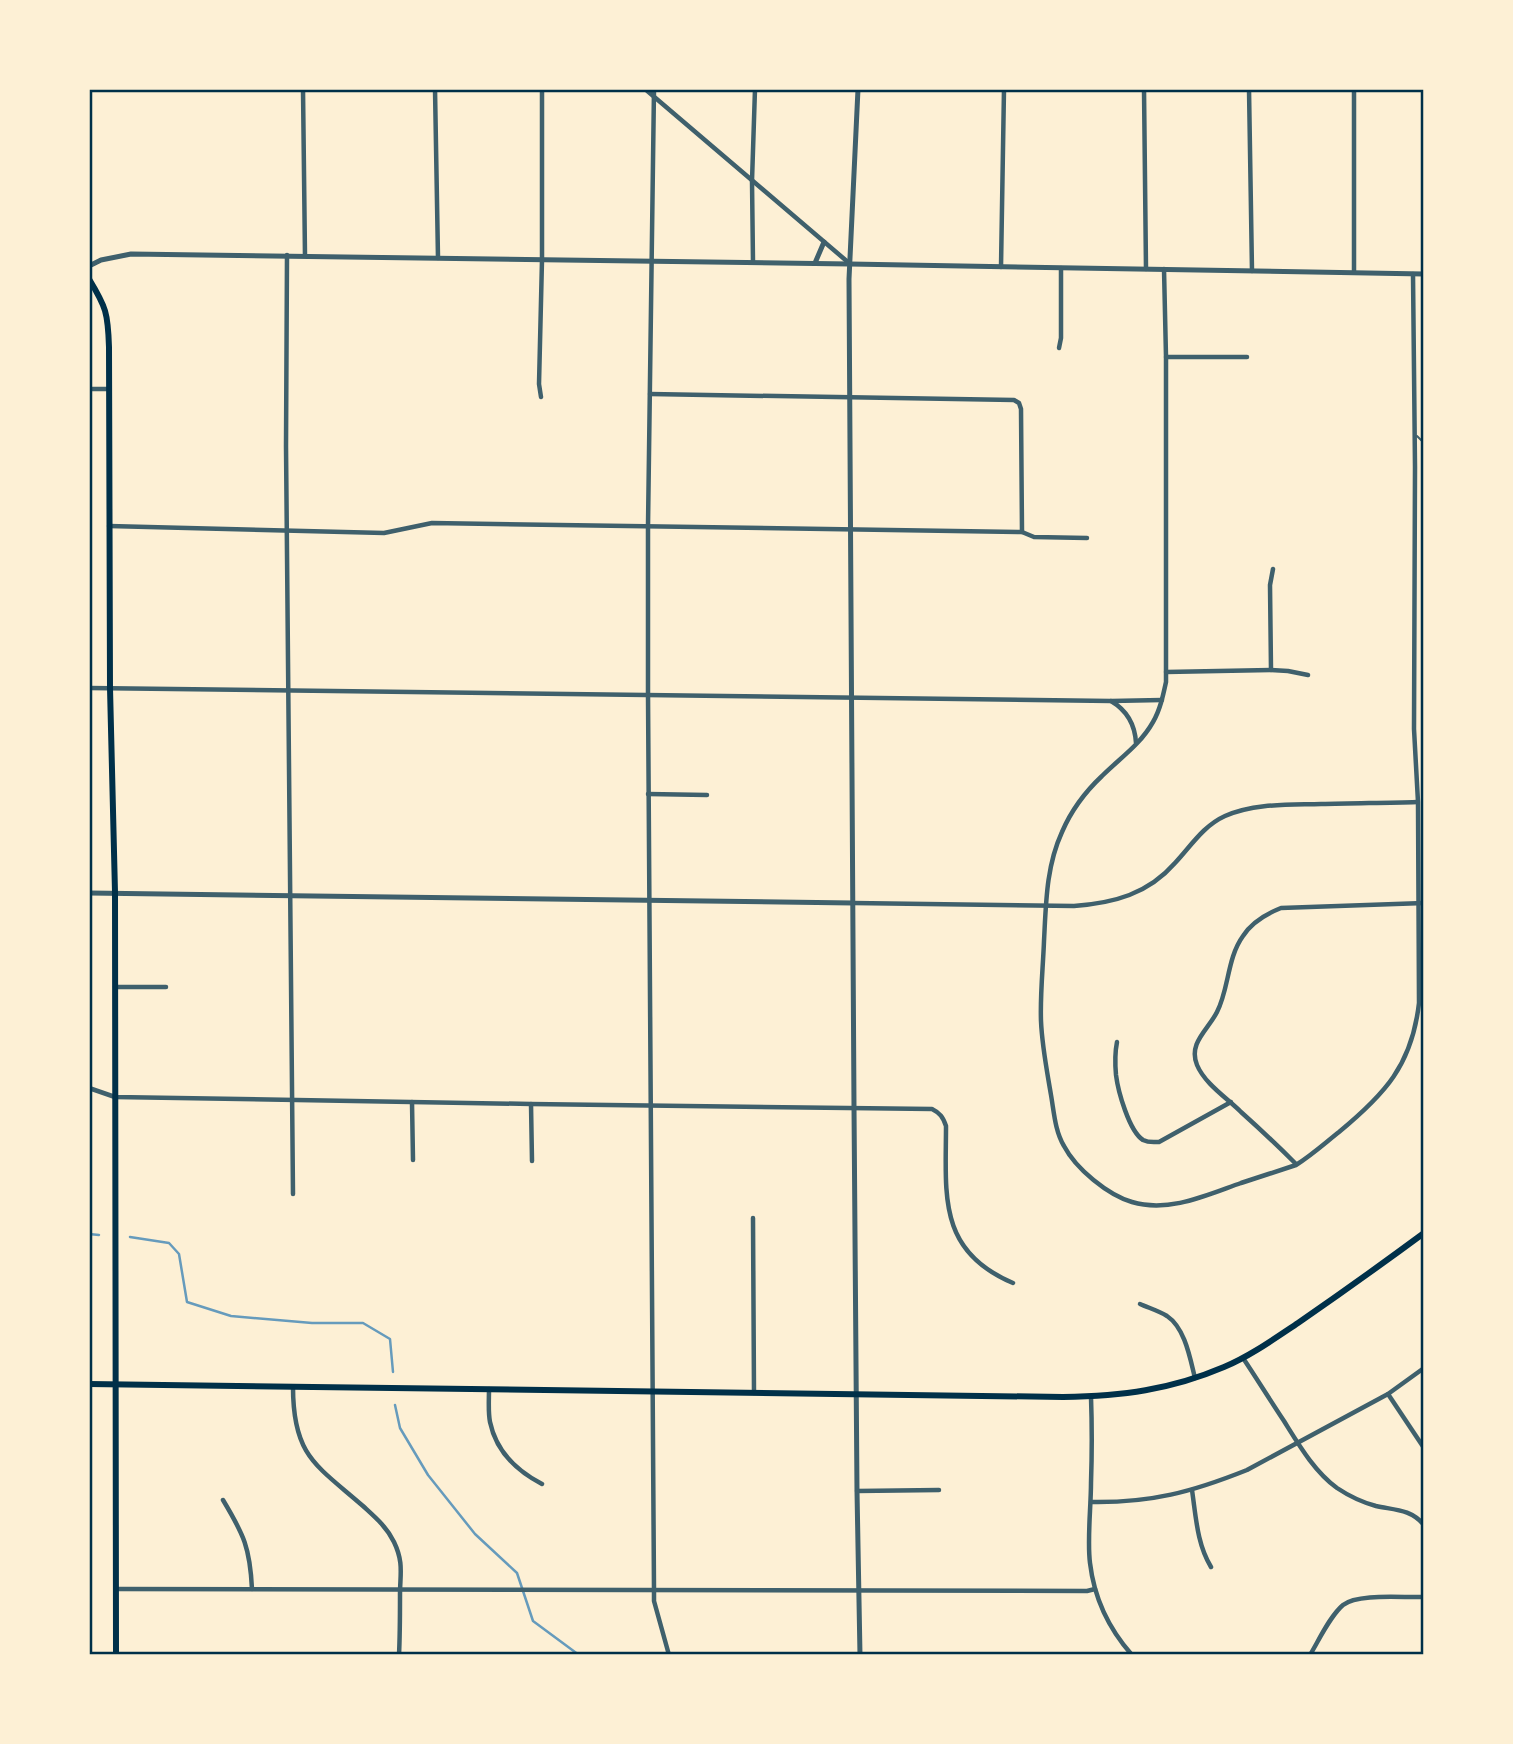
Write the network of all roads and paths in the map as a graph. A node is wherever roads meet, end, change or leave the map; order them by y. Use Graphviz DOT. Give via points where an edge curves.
graph roads {
  1 [pos="303,89"];
  2 [pos="435,89"];
  3 [pos="542,89"];
  4 [pos="645,89"];
  5 [pos="653,89"];
  6 [pos="755,89"];
  7 [pos="858,89"];
  8 [pos="1004,89"];
  9 [pos="1144,89"];
  10 [pos="1250,89"];
  11 [pos="1354,89"];
  12 [pos="654,97"];
  13 [pos="752,181"];
  14 [pos="824,242"];
  15 [pos="287,256"];
  16 [pos="305,256"];
  17 [pos="438,258"];
  18 [pos="542,260"];
  19 [pos="652,261"];
  20 [pos="753,262"];
  21 [pos="815,263"];
  22 [pos="849,264"];
  23 [pos="89,266"];
  24 [pos="1001,267"];
  25 [pos="1061,268"];
  26 [pos="1146,269"];
  27 [pos="1164,269"];
  28 [pos="1252,271"];
  29 [pos="1354,272"];
  30 [pos="1413,274"];
  31 [pos="1424,274"];
  32 [pos="89,279"];
  33 [pos="1059,348"];
  34 [pos="1166,357"];
  35 [pos="1247,357"];
  36 [pos="89,388"];
  37 [pos="108,388"];
  38 [pos="650,394"];
  39 [pos="541,397"];
  40 [pos="850,397"];
  41 [pos="1415,434"];
  42 [pos="1424,443"];
  43 [pos="109,526"];
  44 [pos="648,526"];
  45 [pos="850,529"];
  46 [pos="287,531"];
  47 [pos="1022,532"];
  48 [pos="1087,538"];
  49 [pos="1273,569"];
  50 [pos="1271,670"];
  51 [pos="1166,672"];
  52 [pos="1308,675"];
  53 [pos="89,688"];
  54 [pos="110,688"];
  55 [pos="289,690"];
  56 [pos="648,694"];
  57 [pos="852,697"];
  58 [pos="1162,700"];
  59 [pos="1111,701"];
  60 [pos="1415,729"];
  61 [pos="1424,729"];
  62 [pos="1136,744"];
  63 [pos="648,794"];
  64 [pos="707,794"];
  65 [pos="1418,802"];
  66 [pos="115,892"];
  67 [pos="89,893"];
  68 [pos="291,895"];
  69 [pos="649,900"];
  70 [pos="853,903"];
  71 [pos="1421,903"];
  72 [pos="1046,905"];
  73 [pos="115,987"];
  74 [pos="166,987"];
  75 [pos="1116,1042"];
  76 [pos="89,1088"];
  77 [pos="115,1097"];
  78 [pos="292,1100"];
  79 [pos="412,1102"];
  80 [pos="1231,1102"];
  81 [pos="531,1104"];
  82 [pos="650,1105"];
  83 [pos="854,1108"];
  84 [pos="413,1160"];
  85 [pos="532,1161"];
  86 [pos="1296,1165"];
  87 [pos="293,1194"];
  88 [pos="753,1218"];
  89 [pos="1424,1233"];
  90 [pos="1013,1283"];
  91 [pos="1140,1304"];
  92 [pos="1243,1358"];
  93 [pos="1424,1368"];
  94 [pos="1195,1378"];
  95 [pos="116,1383"];
  96 [pos="89,1384"];
  97 [pos="293,1386"];
  98 [pos="489,1388"];
  99 [pos="653,1390"];
  100 [pos="754,1393"];
  101 [pos="856,1394"];
  102 [pos="1388,1394"];
  103 [pos="1091,1397"];
  104 [pos="1297,1443"];
  105 [pos="1424,1448"];
  106 [pos="542,1484"];
  107 [pos="939,1490"];
  108 [pos="1192,1490"];
  109 [pos="857,1491"];
  110 [pos="223,1500"];
  111 [pos="1091,1502"];
  112 [pos="1424,1525"];
  113 [pos="1211,1567"];
  114 [pos="400,1588"];
  115 [pos="117,1589"];
  116 [pos="252,1589"];
  117 [pos="1096,1589"];
  118 [pos="653,1590"];
  119 [pos="859,1590"];
  120 [pos="1424,1597"];
  121 [pos="116,1655"];
  122 [pos="400,1655"];
  123 [pos="669,1655"];
  124 [pos="860,1655"];
  125 [pos="1132,1655"];
  126 [pos="1310,1655"];
  1 -- 16 [label="street"];
  2 -- 17 [label="street"];
  3 -- 18 [label="street"];
  4 -- 12 [label="street"];
  5 -- 12 [label="street"];
  6 -- 13 [label="street"];
  7 -- 22 [label="street"];
  8 -- 24 [label="street"];
  9 -- 26 [label="street"];
  10 -- 28 [label="street"];
  11 -- 29 [label="street"];
  12 -- 13 [label="street"];
  12 -- 19 [label="street"];
  13 -- 14 [label="street"];
  13 -- 20 [label="street"];
  14 -- 21 [label="street"];
  14 -- 22 [label="street"];
  15 -- 16 [label="street"];
  15 -- 23 [label="street" via="131,254"];
  15 -- 46 [label="street"];
  16 -- 17 [label="street"];
  17 -- 18 [label="street"];
  18 -- 19 [label="street"];
  18 -- 39 [label="street"];
  19 -- 20 [label="street"];
  19 -- 38 [label="street"];
  20 -- 21 [label="street"];
  21 -- 22 [label="street"];
  22 -- 24 [label="street"];
  22 -- 40 [label="street"];
  24 -- 25 [label="street"];
  25 -- 26 [label="street"];
  25 -- 33 [label="street"];
  26 -- 27 [label="street"];
  27 -- 28 [label="street"];
  27 -- 34 [label="street"];
  28 -- 29 [label="street"];
  29 -- 30 [label="street"];
  30 -- 31 [label="street"];
  30 -- 41 [label="street"];
  32 -- 37 [label="main road" via="108,315"];
  34 -- 35 [label="street"];
  34 -- 51 [label="street"];
  36 -- 37 [label="street"];
  37 -- 43 [label="main road"];
  38 -- 40 [label="street"];
  38 -- 44 [label="street"];
  40 -- 45 [label="street"];
  40 -- 47 [label="street" via="1018,403"];
  41 -- 42 [label="lane"];
  41 -- 60 [label="street"];
  43 -- 46 [label="street"];
  43 -- 54 [label="main road"];
  44 -- 45 [label="street"];
  44 -- 46 [label="street" via="432,523 384,533"];
  44 -- 56 [label="street"];
  45 -- 47 [label="street"];
  45 -- 57 [label="street"];
  46 -- 55 [label="street"];
  47 -- 48 [label="street" via="1034,537"];
  49 -- 50 [label="street"];
  50 -- 51 [label="street"];
  50 -- 52 [label="street"];
  51 -- 58 [label="street"];
  53 -- 54 [label="street"];
  54 -- 55 [label="street"];
  54 -- 66 [label="main road"];
  55 -- 56 [label="street"];
  55 -- 68 [label="street"];
  56 -- 57 [label="street"];
  56 -- 63 [label="street"];
  57 -- 59 [label="street"];
  57 -- 70 [label="street"];
  58 -- 59 [label="street"];
  58 -- 62 [label="street"];
  59 -- 62 [label="street" via="1126,712"];
  60 -- 61 [label="street"];
  60 -- 65 [label="street"];
  62 -- 72 [label="street" via="1089,789 1069,818 1050,867"];
  63 -- 64 [label="street"];
  63 -- 69 [label="street"];
  65 -- 71 [label="street"];
  65 -- 72 [label="street" via="1240,810 1209,825 1165,873 1140,890 1101,904"];
  66 -- 67 [label="street"];
  66 -- 68 [label="street"];
  66 -- 73 [label="main road"];
  68 -- 69 [label="street"];
  68 -- 78 [label="street"];
  69 -- 70 [label="street"];
  69 -- 82 [label="street"];
  70 -- 72 [label="street"];
  70 -- 83 [label="street"];
  71 -- 80 [label="street" via="1281,908 1251,926 1239,943 1222,1001 1195,1053 1203,1076"];
  71 -- 86 [label="street" via="1419,1003 1407,1054 1393,1078 1360,1115"];
  72 -- 86 [label="street" via="1044,1048 1059,1136 1081,1169 1124,1199 1156,1205 1201,1198"];
  73 -- 74 [label="street"];
  73 -- 77 [label="main road"];
  75 -- 80 [label="street" via="1119,1091 1130,1120 1147,1142 1159,1142"];
  76 -- 77 [label="street"];
  77 -- 78 [label="street"];
  77 -- 95 [label="main road"];
  78 -- 79 [label="street"];
  78 -- 87 [label="street"];
  79 -- 81 [label="street"];
  79 -- 84 [label="street"];
  80 -- 86 [label="street"];
  81 -- 82 [label="street"];
  81 -- 85 [label="street"];
  82 -- 83 [label="street"];
  82 -- 99 [label="street"];
  83 -- 90 [label="street" via="939,1112 946,1126 946,1196 957,1236 985,1268"];
  83 -- 101 [label="street"];
  88 -- 100 [label="street"];
  89 -- 92 [label="main road"];
  91 -- 94 [label="street" via="1168,1317 1179,1330"];
  92 -- 94 [label="main road"];
  92 -- 104 [label="street"];
  93 -- 102 [label="street"];
  94 -- 103 [label="main road" via="1143,1392"];
  95 -- 96 [label="main road"];
  95 -- 97 [label="main road"];
  95 -- 115 [label="main road"];
  97 -- 98 [label="main road"];
  97 -- 114 [label="street" via="295,1422 305,1450 387,1530 401,1560"];
  98 -- 99 [label="main road"];
  98 -- 106 [label="street" via="489,1420 497,1442 514,1465"];
  99 -- 100 [label="main road"];
  99 -- 118 [label="street"];
  100 -- 101 [label="main road"];
  101 -- 103 [label="main road"];
  101 -- 109 [label="street"];
  102 -- 104 [label="street"];
  102 -- 105 [label="street"];
  103 -- 111 [label="street"];
  104 -- 108 [label="street" via="1247,1470"];
  104 -- 112 [label="street" via="1321,1474 1342,1491 1360,1501 1411,1514"];
  107 -- 109 [label="street"];
  108 -- 111 [label="street" via="1154,1499"];
  108 -- 113 [label="street" via="1199,1540"];
  109 -- 119 [label="street"];
  110 -- 116 [label="street" via="248,1548"];
  111 -- 117 [label="street" via="1090,1562"];
  114 -- 116 [label="street"];
  114 -- 118 [label="street"];
  114 -- 122 [label="street"];
  115 -- 116 [label="street"];
  115 -- 121 [label="main road"];
  117 -- 119 [label="street"];
  117 -- 125 [label="street" via="1108,1623"];
  118 -- 119 [label="street"];
  118 -- 123 [label="street"];
  119 -- 124 [label="street"];
  120 -- 126 [label="street" via="1360,1597 1347,1602"];
}
